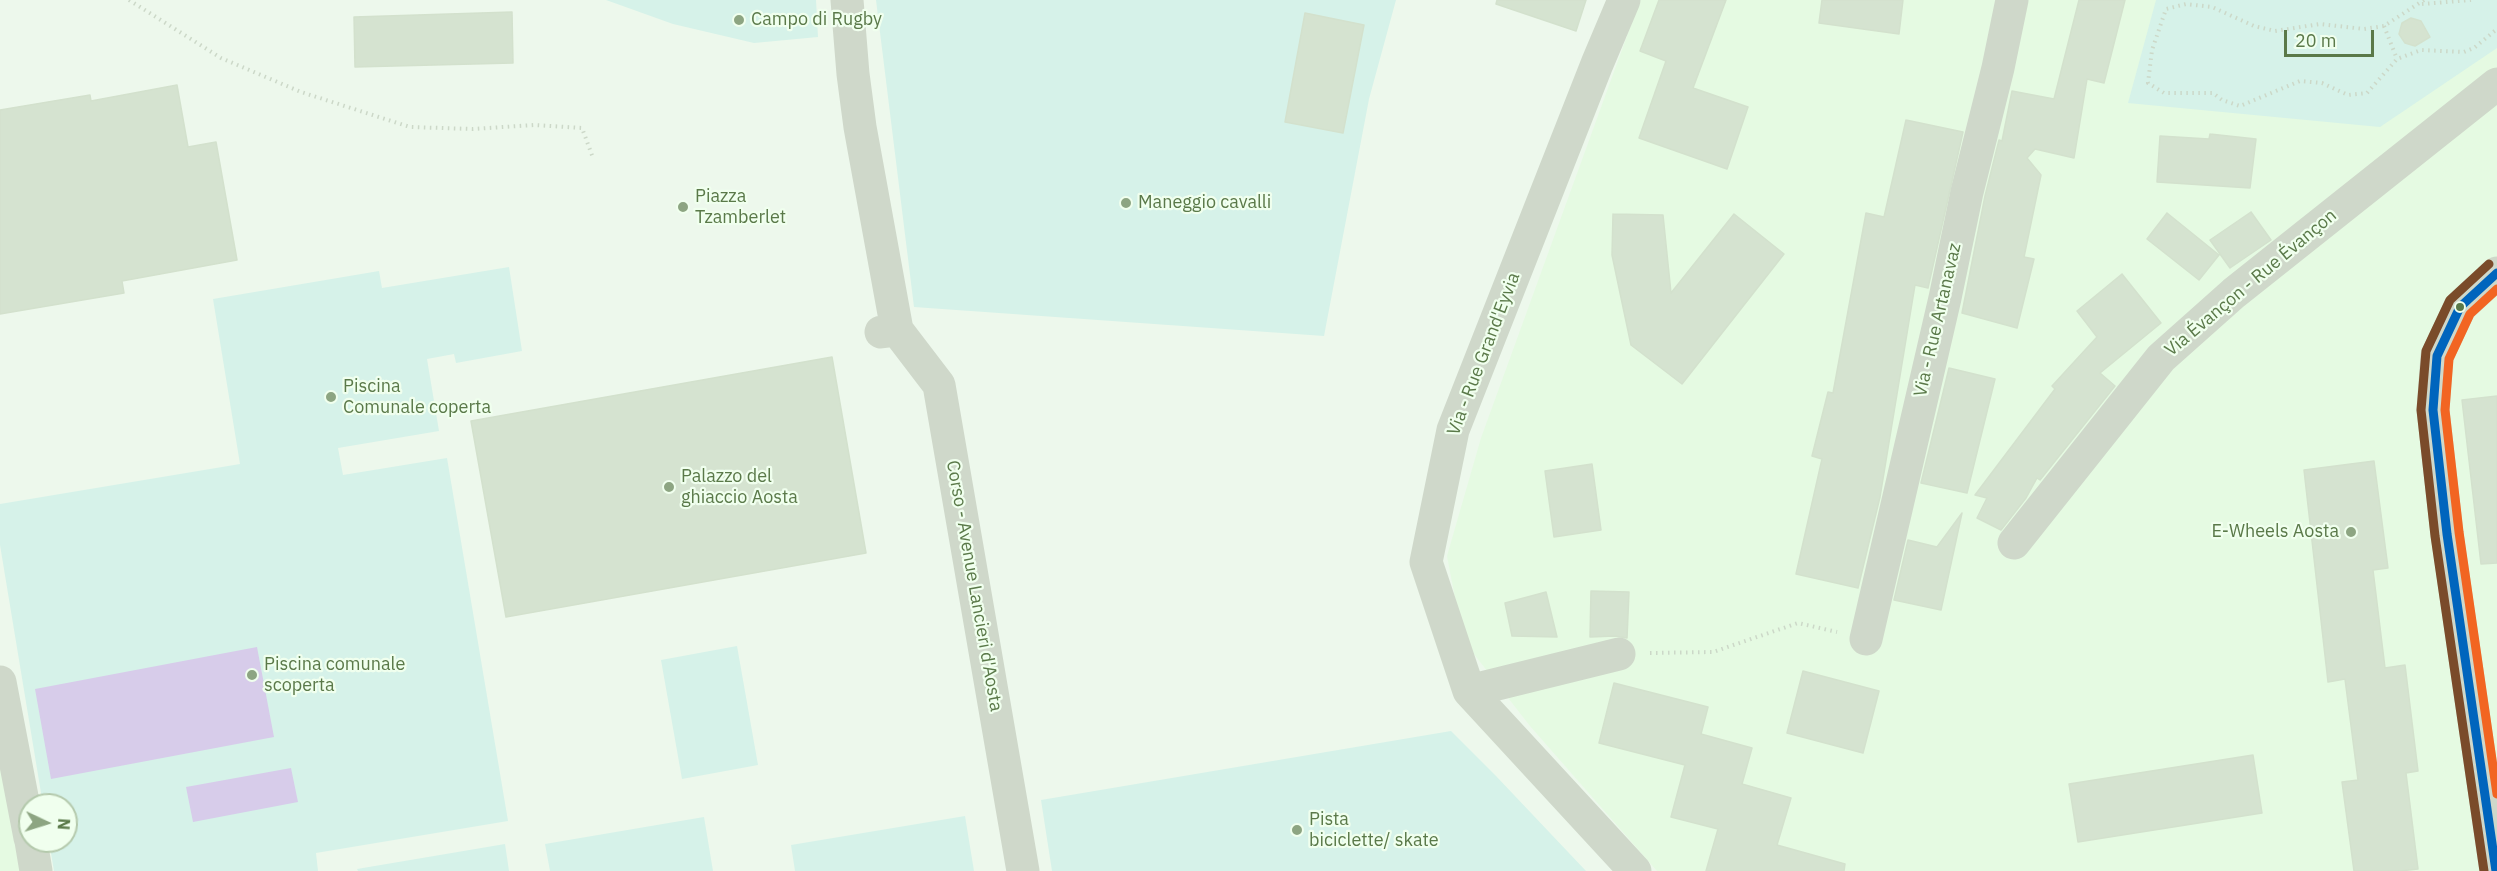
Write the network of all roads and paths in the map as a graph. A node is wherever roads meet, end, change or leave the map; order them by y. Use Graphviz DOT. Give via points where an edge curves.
graph roads {
  1 [pos="129,0"];
  2 [pos="847,0"];
  3 [pos="1624,0"];
  4 [pos="2012,0"];
  5 [pos="2471,0"];
  6 [pos="2422,2"];
  7 [pos="2384,26"];
  8 [pos="2497,29"];
  9 [pos="2397,59"];
  10 [pos="2497,84"];
  11 [pos="593,158"];
  12 [pos="2497,273"];
  13 [pos="2014,543"];
  14 [pos="1866,639"];
  15 [pos="1619,654"];
  16 [pos="0,682"];
  17 [pos="1469,691"];
  18 [pos="21,793"];
  19 [pos="33,853"];
  20 [pos="36,871"];
  21 [pos="1023,871"];
  22 [pos="1635,871"];
  23 [pos="2496,871"];
  1 -- 11 [label="path" via="221,58 300,92 410,127 473,129 534,125 582,129"];
  2 -- 21 [label="street, Corso - Avenue Lancieri d'Aosta" via="853,74 889,331 939,386"];
  3 -- 17 [label="street, Via - Rue Grand'Eyvia" via="1454,430 1426,562"];
  4 -- 14 [label="street, Via - Rue Artanavaz"];
  5 -- 6 [label="path"];
  6 -- 7 [label="path"];
  7 -- 9 [label="path"];
  7 -- 9 [label="path" via="2320,24 2275,31 2212,7 2186,4 2166,9 2152,50 2148,82 2163,93 2213,93 2240,105 2300,81 2322,83 2348,95 2367,93"];
  8 -- 9 [label="path" via="2464,52 2421,50"];
  10 -- 13 [label="street, Via Évançon - Rue Évançon" via="2234,293 2161,358"];
  12 -- 23 [label="street" via="2460,307 2437,356 2433,410"];
  14 -- 15 [label="path" via="1798,623 1713,652"];
  15 -- 17 [label="street"];
  16 -- 18 [label="street"];
  17 -- 22 [label="street, Via - Rue Grand'Eyvia"];
  19 -- 20 [label="street"];
}
